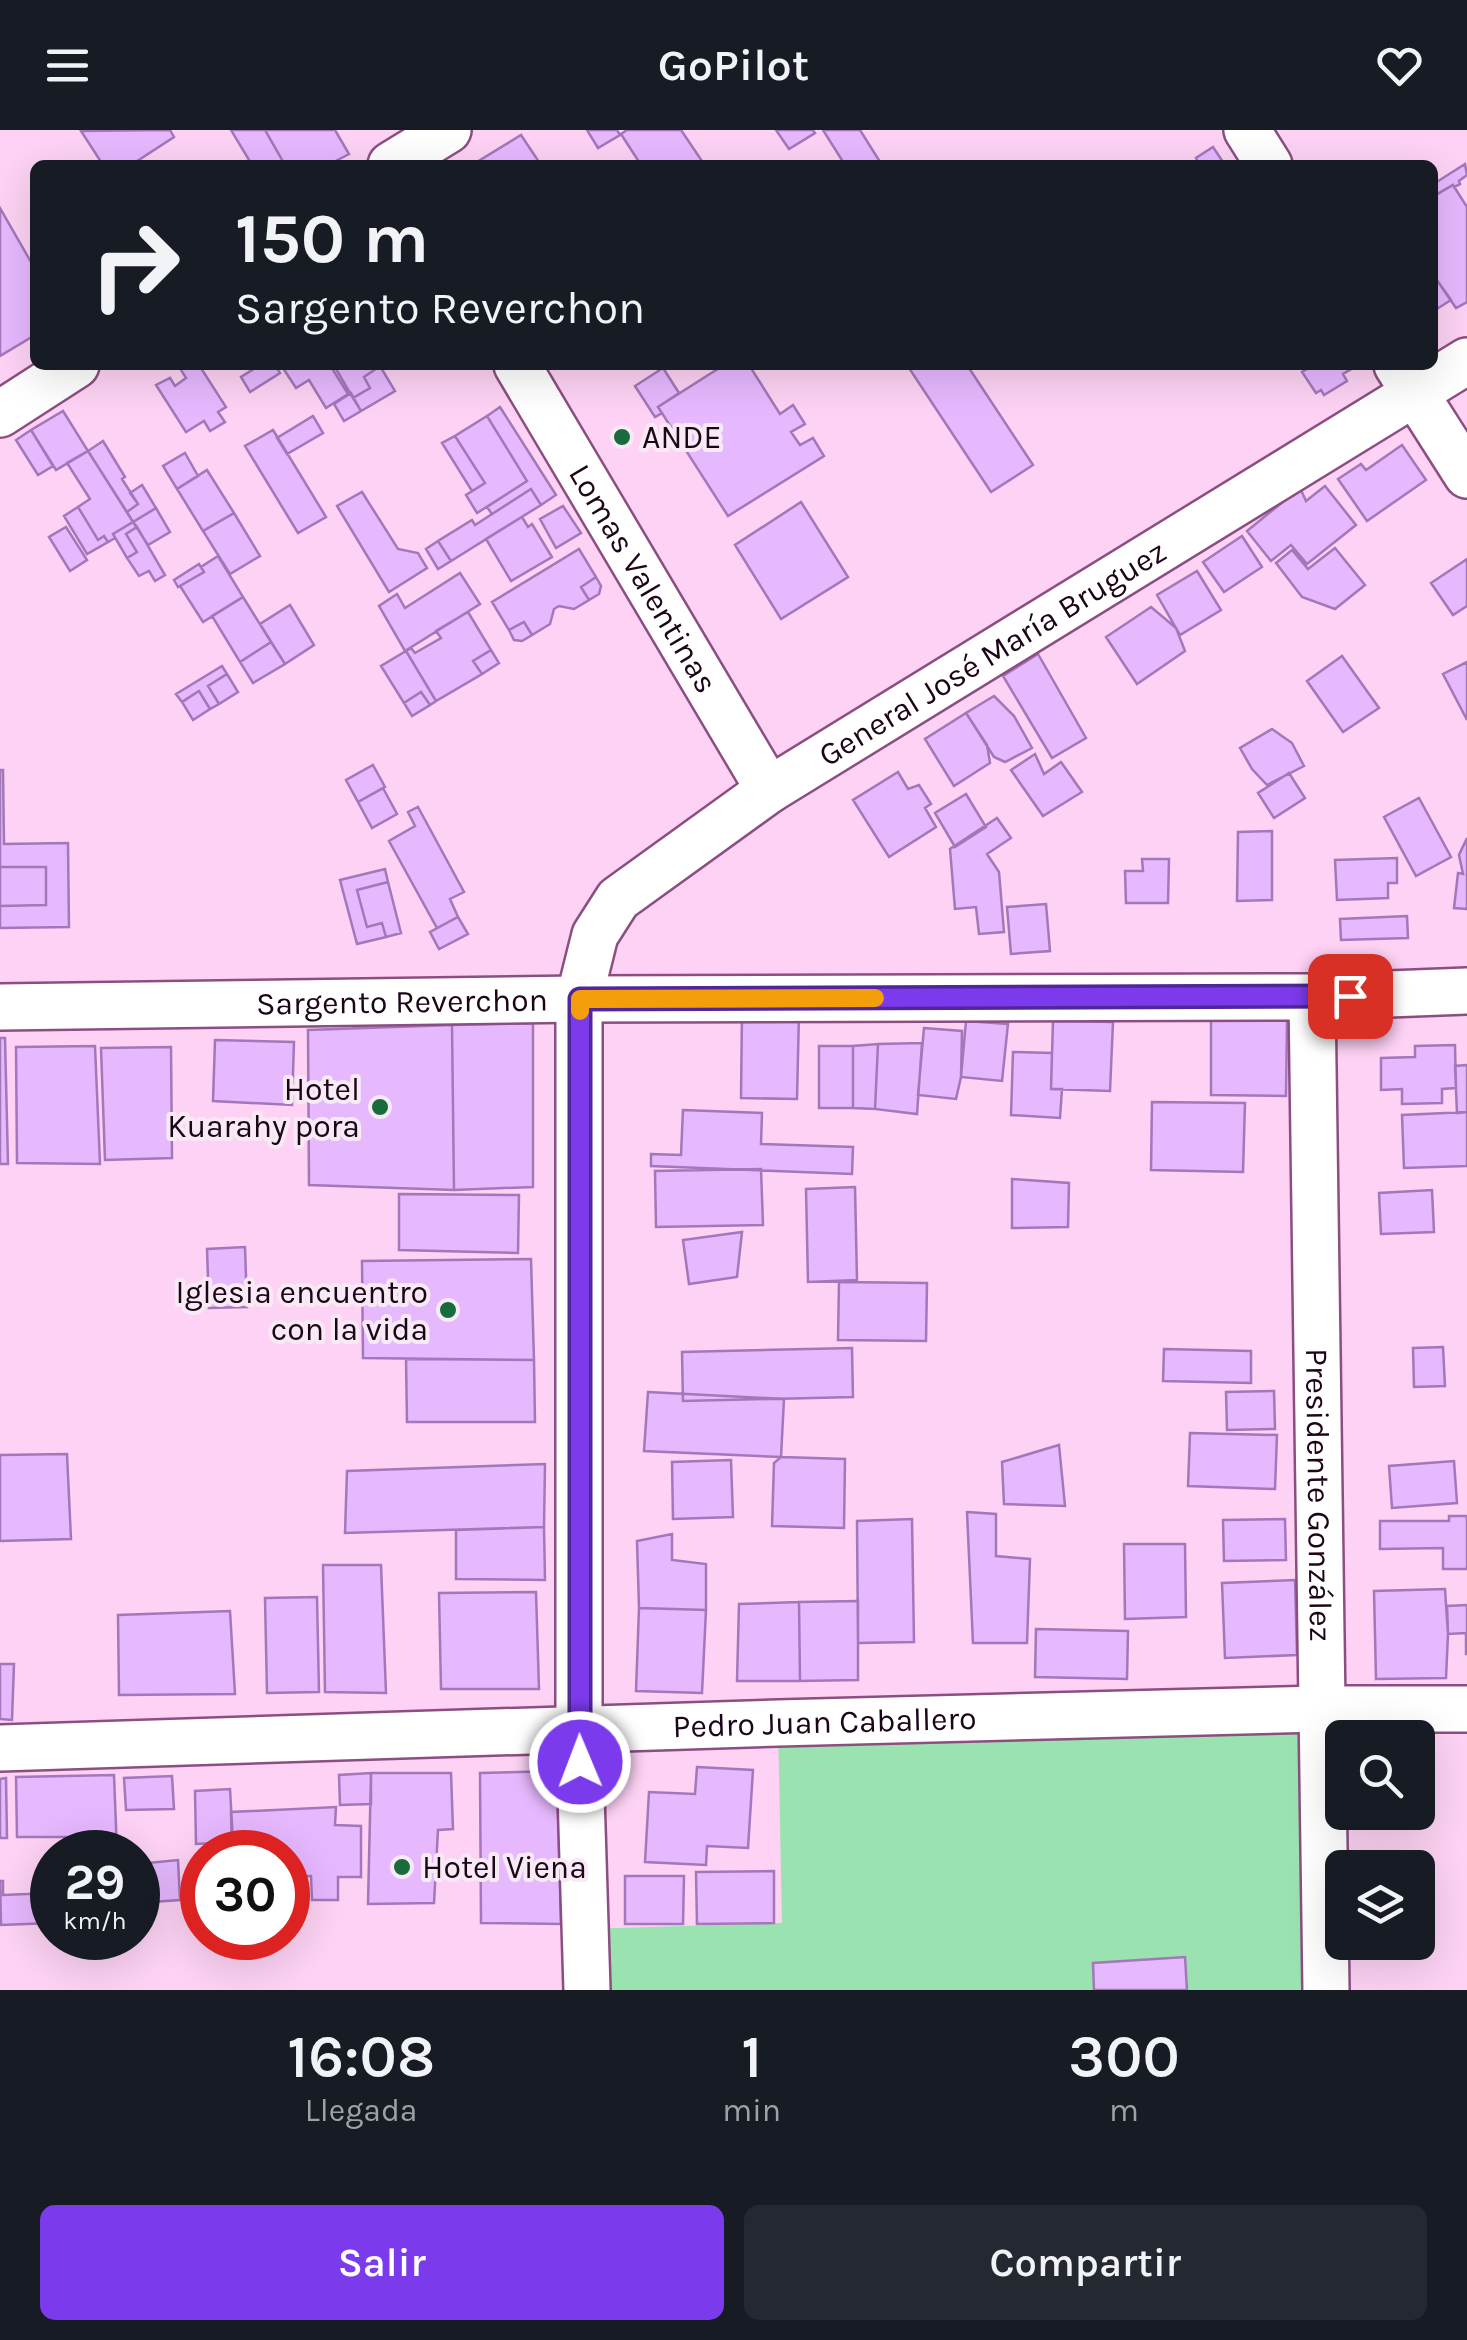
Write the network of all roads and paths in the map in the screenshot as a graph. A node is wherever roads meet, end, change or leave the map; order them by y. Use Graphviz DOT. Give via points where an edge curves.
graph roads {
  1 [pos="448,130"];
  2 [pos="1247,130"];
  3 [pos="391,155"];
  4 [pos="1266,160"];
  5 [pos="1467,361"];
  6 [pos="68,370"];
  7 [pos="520,370"];
  8 [pos="1406,380"];
  9 [pos="0,414"];
  10 [pos="1467,475"];
  11 [pos="769,790"];
  12 [pos="1467,992"];
  13 [pos="1312,997"];
  14 [pos="580,999"];
  15 [pos="0,1007"];
  16 [pos="1320,1709"];
  17 [pos="1467,1709"];
  18 [pos="579,1729"];
  19 [pos="0,1748"];
  20 [pos="587,1990"];
  21 [pos="1326,1990"];
  1 -- 3 [label="street"];
  2 -- 4 [label="street"];
  5 -- 8 [label="street, General José María Bruguez"];
  6 -- 9 [label="street"];
  7 -- 11 [label="street, Lomas Valentinas"];
  8 -- 10 [label="street"];
  8 -- 11 [label="street, General José María Bruguez"];
  11 -- 14 [label="street, General José María Bruguez" via="618,900 595,935"];
  12 -- 13 [label="street, Sargento Reverchon"];
  13 -- 14 [label="street, Sargento Reverchon"];
  13 -- 16 [label="street, Presidente González"];
  14 -- 15 [label="street, Sargento Reverchon"];
  14 -- 18 [label="street, General José María Bruguez"];
  16 -- 17 [label="street, Pedro Juan Caballero"];
  16 -- 18 [label="street, Pedro Juan Caballero"];
  16 -- 21 [label="street, Presidente González"];
  18 -- 19 [label="street, Pedro Juan Caballero"];
  18 -- 20 [label="street, General José María Bruguez"];
}
